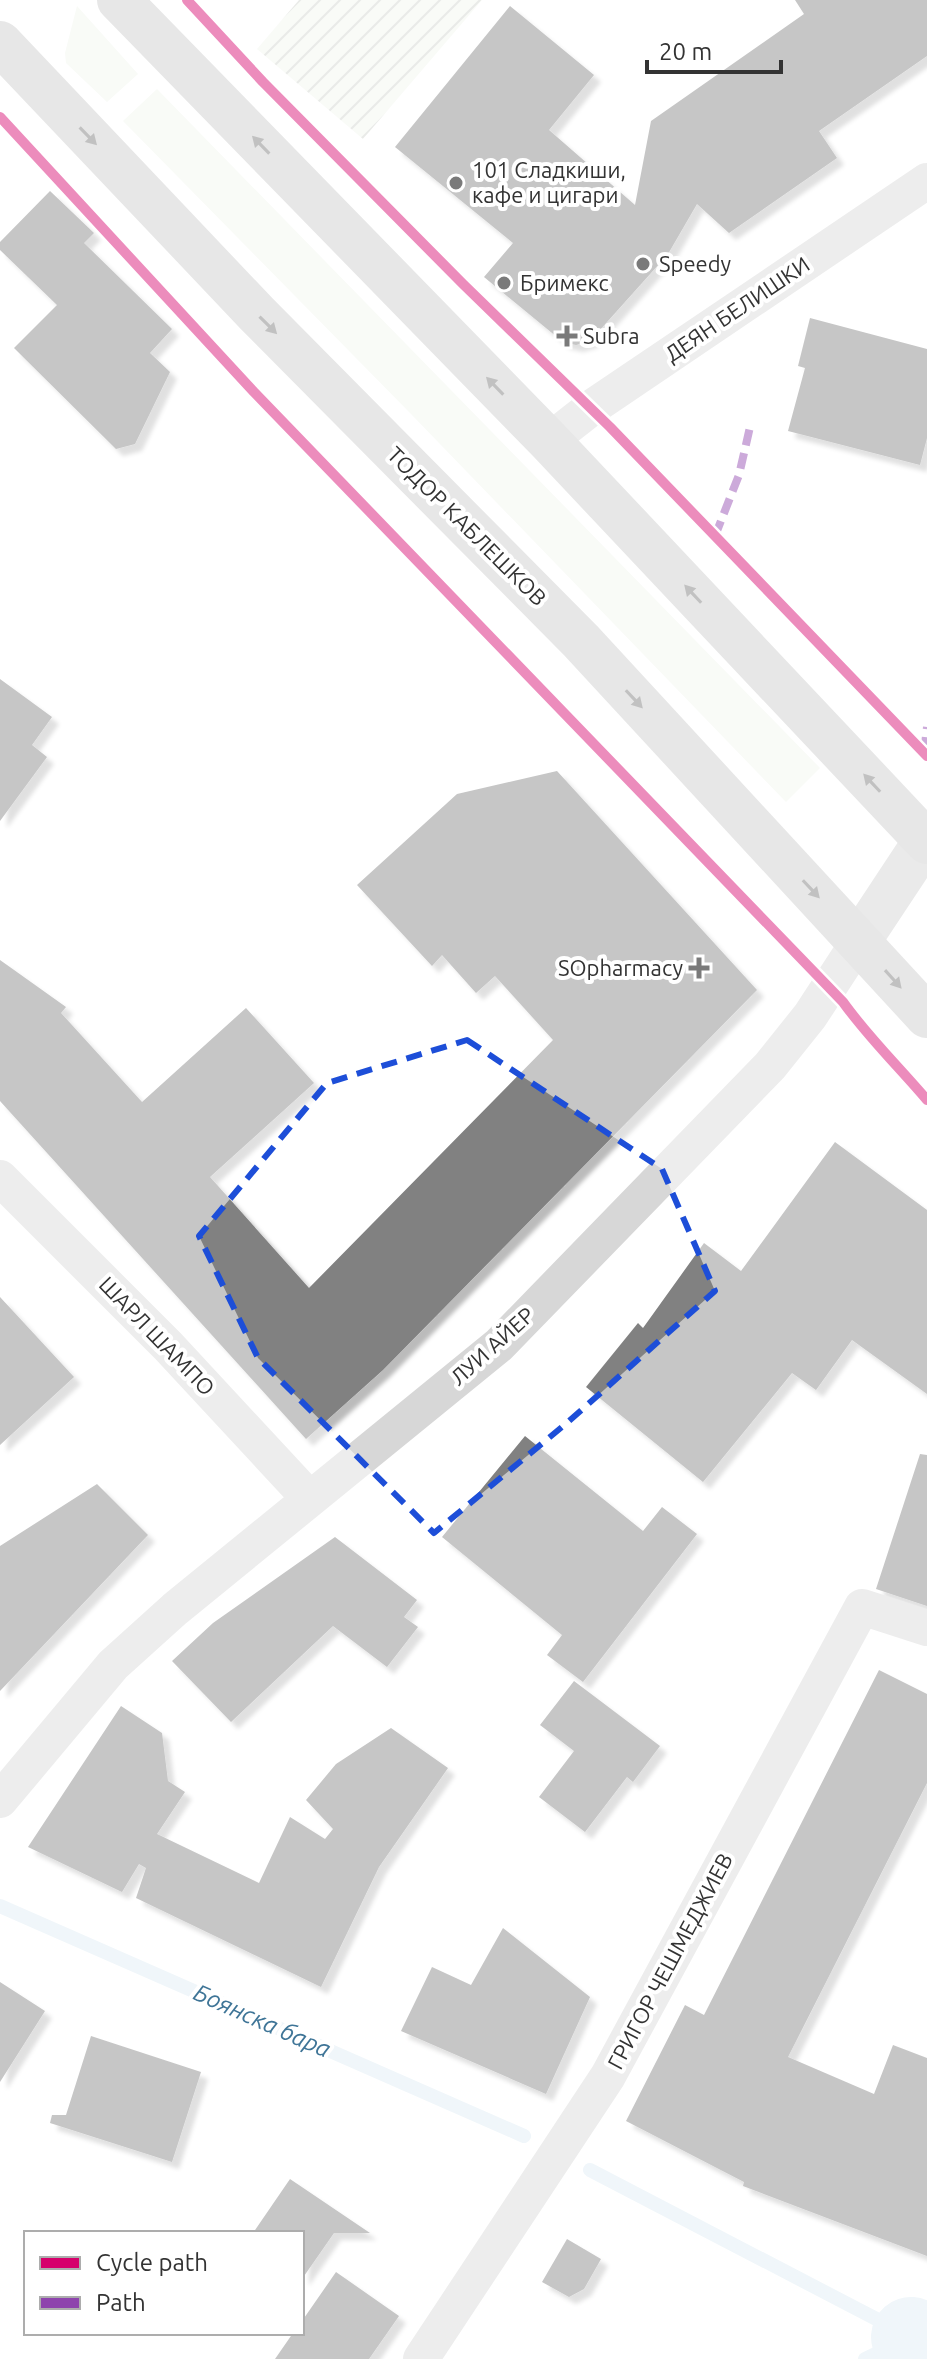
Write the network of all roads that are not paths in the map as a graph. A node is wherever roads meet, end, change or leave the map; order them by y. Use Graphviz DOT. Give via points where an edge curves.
graph roads {
  1 [pos="119,0"];
  2 [pos="0,43"];
  3 [pos="927,181"];
  4 [pos="549,441"];
  5 [pos="926,840"];
  6 [pos="859,941"];
  7 [pos="927,1016"];
  8 [pos="0,1178"];
  9 [pos="309,1498"];
  10 [pos="927,1628"];
  11 [pos="0,1800"];
  12 [pos="421,2359"];
  4 -- 1 [label="main road, one-way"];
  2 -- 6 [label="main road, ТОДОР КАБЛЕШКОВ, one-way" via="257,314 581,641"];
  3 -- 4 [label="street, ДЕЯН БЕЛИШКИ"];
  5 -- 4 [label="main road, one-way"];
  5 -- 6 [label="main road, ЛУИ АЙЕР"];
  6 -- 7 [label="main road, ТОДОР КАБЛЕШКОВ, one-way"];
  6 -- 9 [label="street, ЛУИ АЙЕР" via="770,1066 499,1345"];
  8 -- 9 [label="street, ШАРЛ ШАМПО" via="168,1346"];
  9 -- 11 [label="street, ЛУИ АЙЕР" via="113,1665"];
  10 -- 12 [label="street, ГРИГОР ЧЕШМЕДЖИЕВ" via="862,1607 608,2076"];
}
